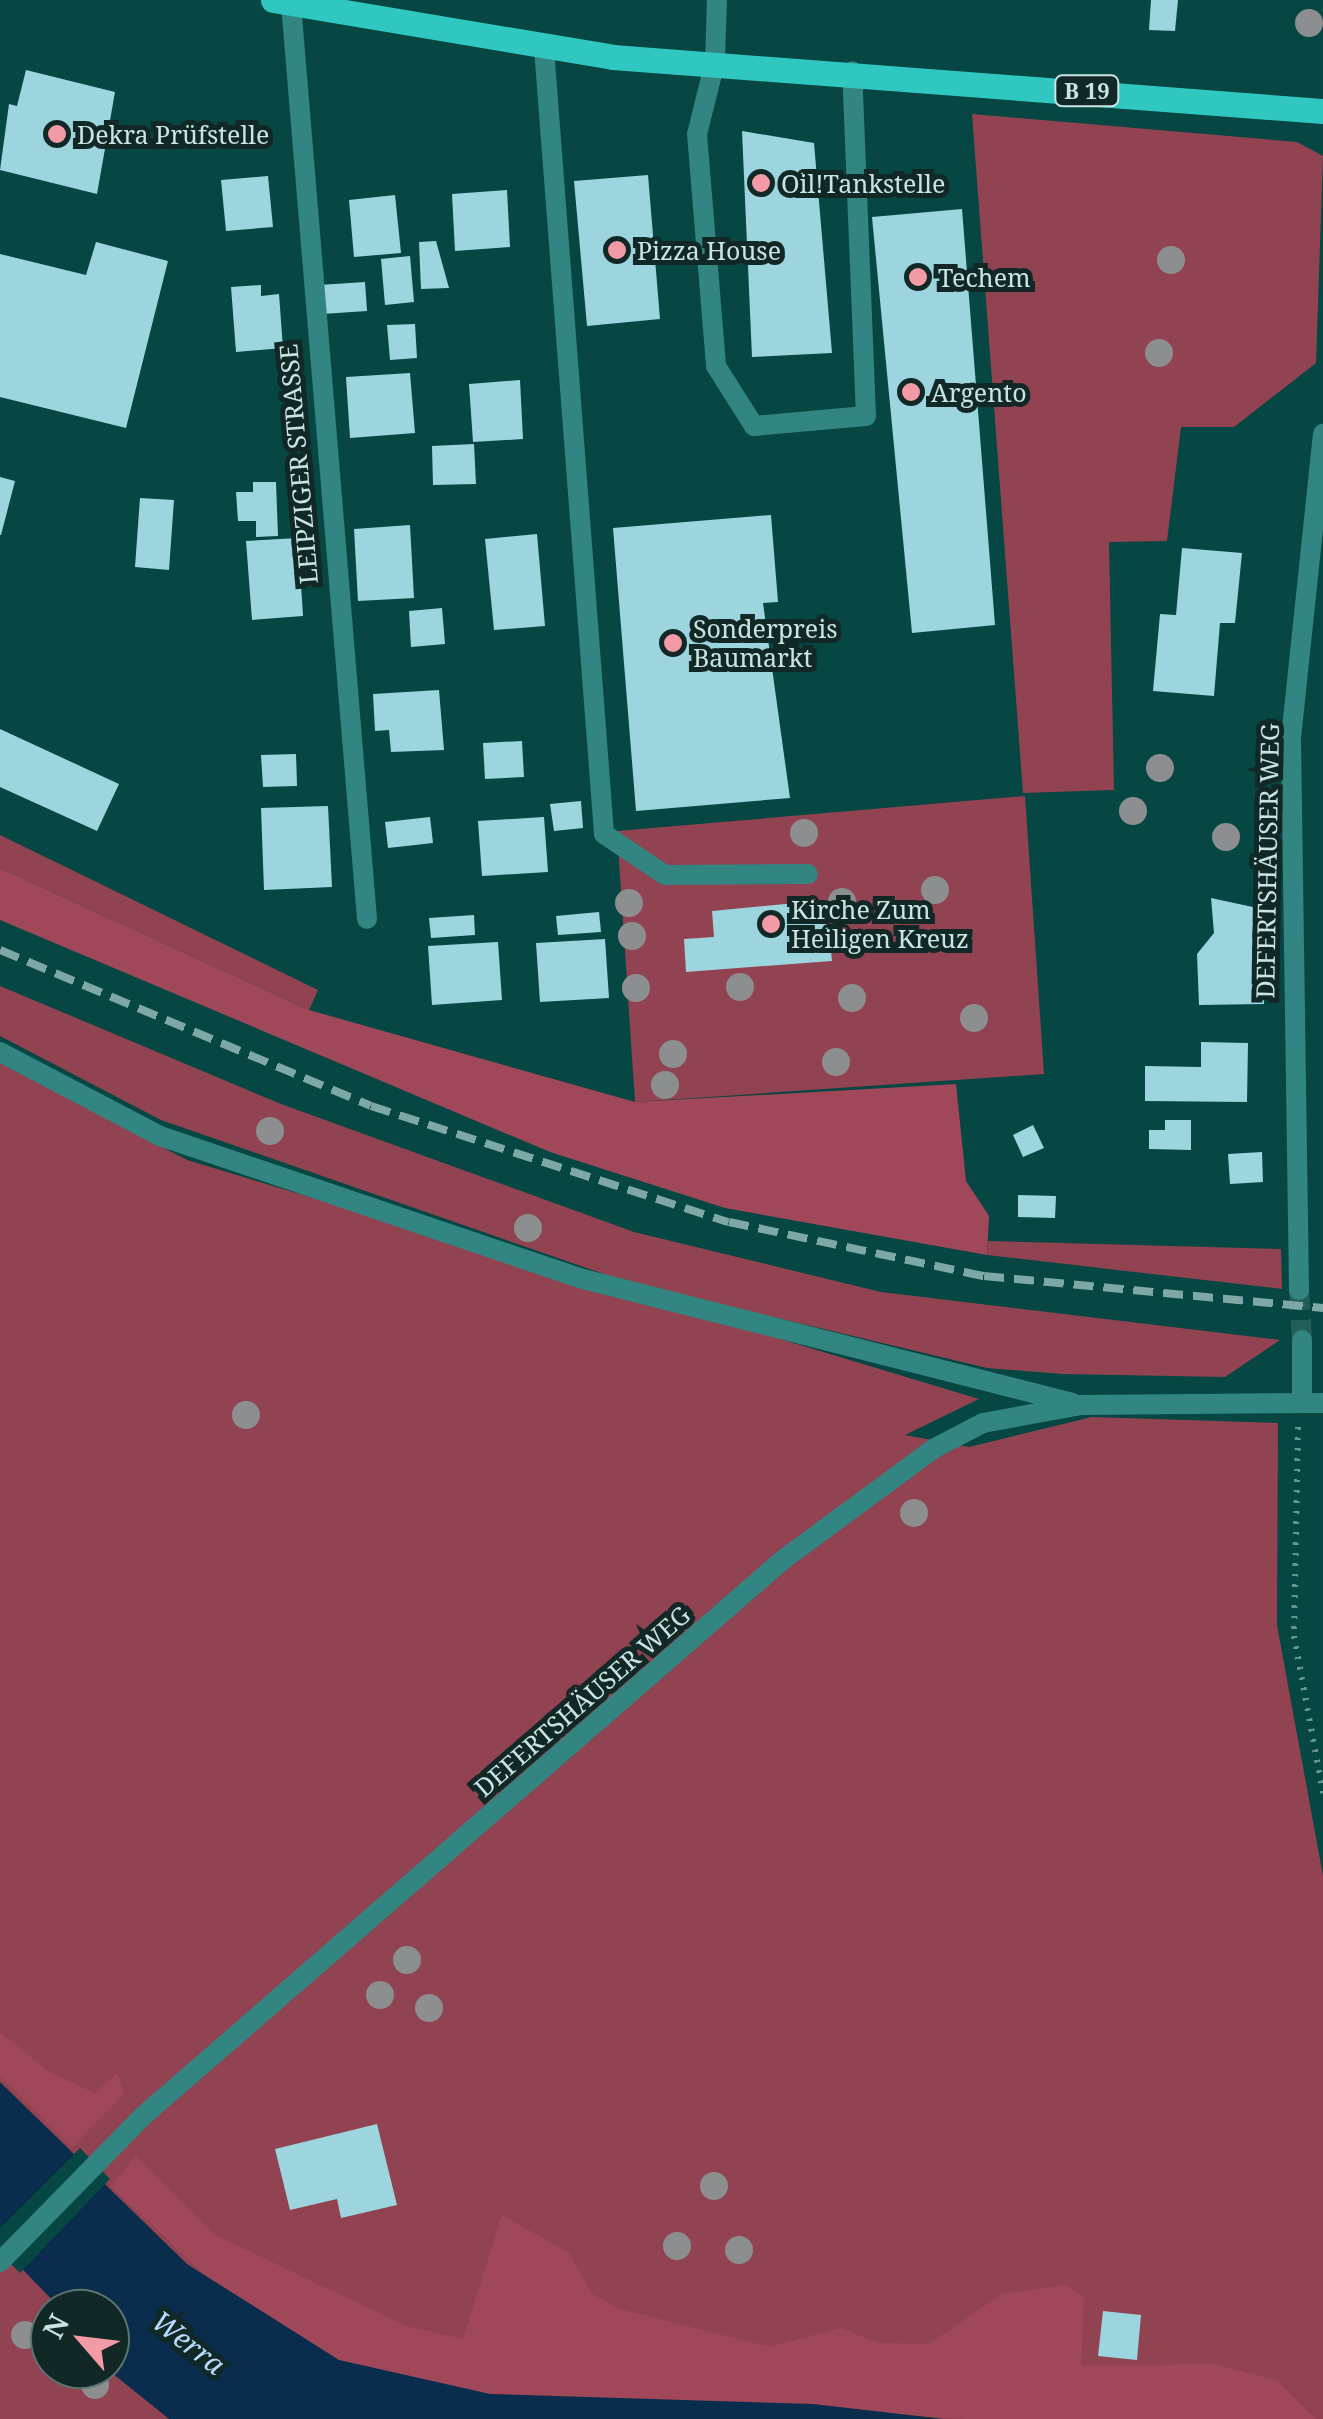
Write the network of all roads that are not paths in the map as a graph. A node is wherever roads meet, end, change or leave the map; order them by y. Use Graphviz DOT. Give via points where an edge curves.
graph roads {
  1 [pos="717,0"];
  2 [pos="282,2"];
  3 [pos="544,48"];
  4 [pos="715,62"];
  5 [pos="852,71"];
  6 [pos="1323,111"];
  7 [pos="1323,434"];
  8 [pos="808,874"];
  9 [pos="367,919"];
  10 [pos="0,1052"];
  11 [pos="1300,1290"];
  12 [pos="1302,1340"];
  13 [pos="1312,1403"];
  14 [pos="1081,1405"];
  15 [pos="0,2262"];
  1 -- 4 [label="street"];
  2 -- 3 [label="main road, LEIPZIGER STRASSE / B 19"];
  2 -- 9 [label="street, LEIPZIGER STRASSE"];
  3 -- 4 [label="main road, LEIPZIGER STRASSE / B 19"];
  3 -- 8 [label="street" via="604,834 665,875"];
  4 -- 5 [label="main road, LEIPZIGER STRASSE / B 19"];
  4 -- 5 [label="street" via="697,134 716,366 754,426 866,416"];
  5 -- 6 [label="main road, LEIPZIGER STRASSE / B 19"];
  7 -- 11 [label="street, DEFERTSHÄUSER WEG" via="1292,738"];
  10 -- 14 [label="street" via="160,1136 583,1279"];
  12 -- 13 [label="street"];
  13 -- 14 [label="street, DEFERTSHÄUSER WEG"];
  14 -- 15 [label="street, DEFERTSHÄUSER WEG" via="984,1423 784,1560 143,2116"];
}
